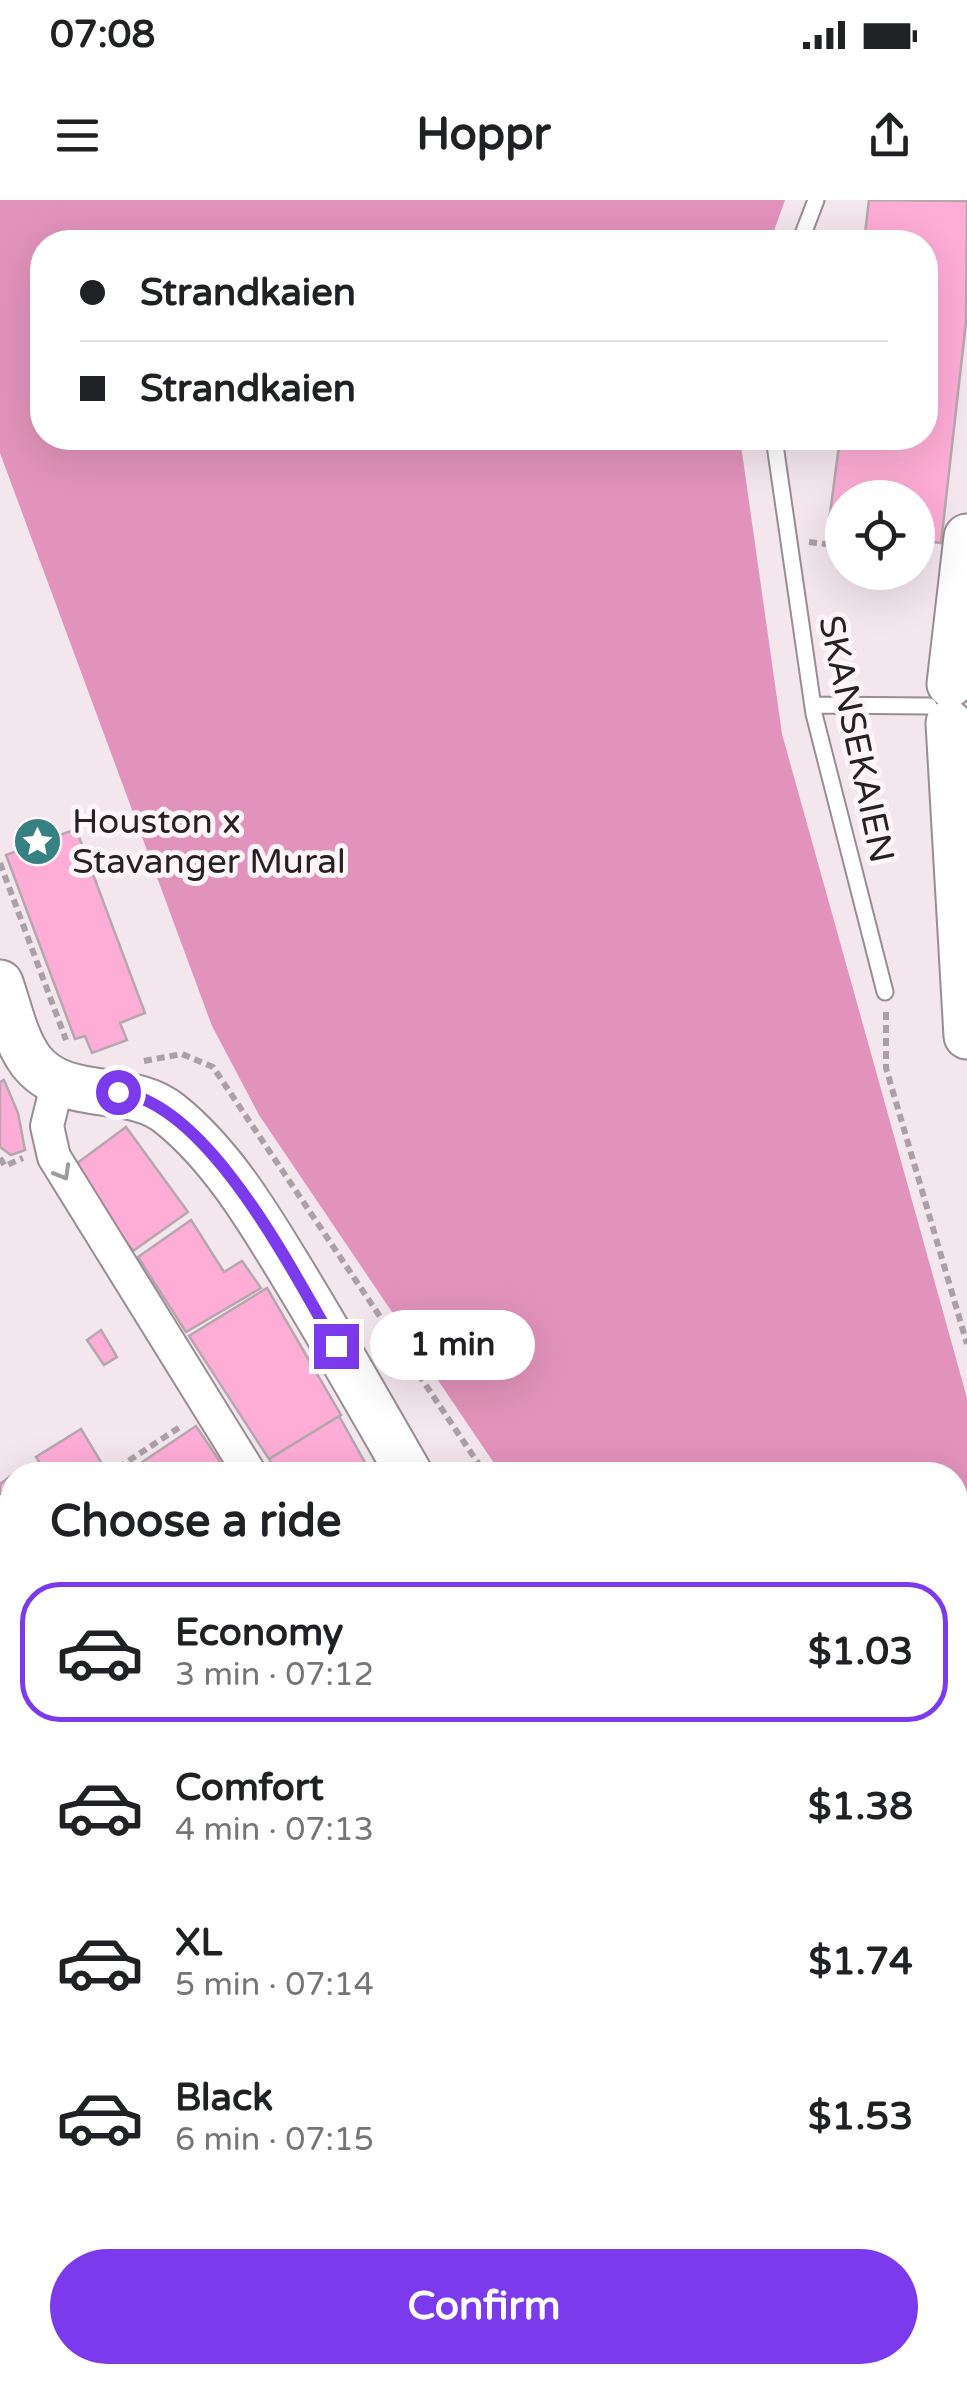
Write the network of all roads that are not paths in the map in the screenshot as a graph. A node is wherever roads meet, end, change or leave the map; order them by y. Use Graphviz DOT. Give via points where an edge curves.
graph roads {
  1 [pos="816,200"];
  2 [pos="805,230"];
  3 [pos="776,450"];
  4 [pos="967,536"];
  5 [pos="952,704"];
  6 [pos="813,705"];
  7 [pos="0,983"];
  8 [pos="885,992"];
  9 [pos="967,1036"];
  10 [pos="58,1081"];
  11 [pos="243,1462"];
  12 [pos="402,1462"];
  1 -- 2 [label="lane"];
  3 -- 6 [label="lane, SKANSEKAIEN"];
  4 -- 5 [label="street"];
  5 -- 6 [label="lane"];
  5 -- 9 [label="street"];
  6 -- 8 [label="lane, SKANSEKAIEN"];
  7 -- 10 [label="street" via="30,1060"];
  10 -- 11 [label="street, one-way" via="47,1126 54,1157"];
  10 -- 12 [label="street" via="149,1100 209,1153 267,1232"];
}
